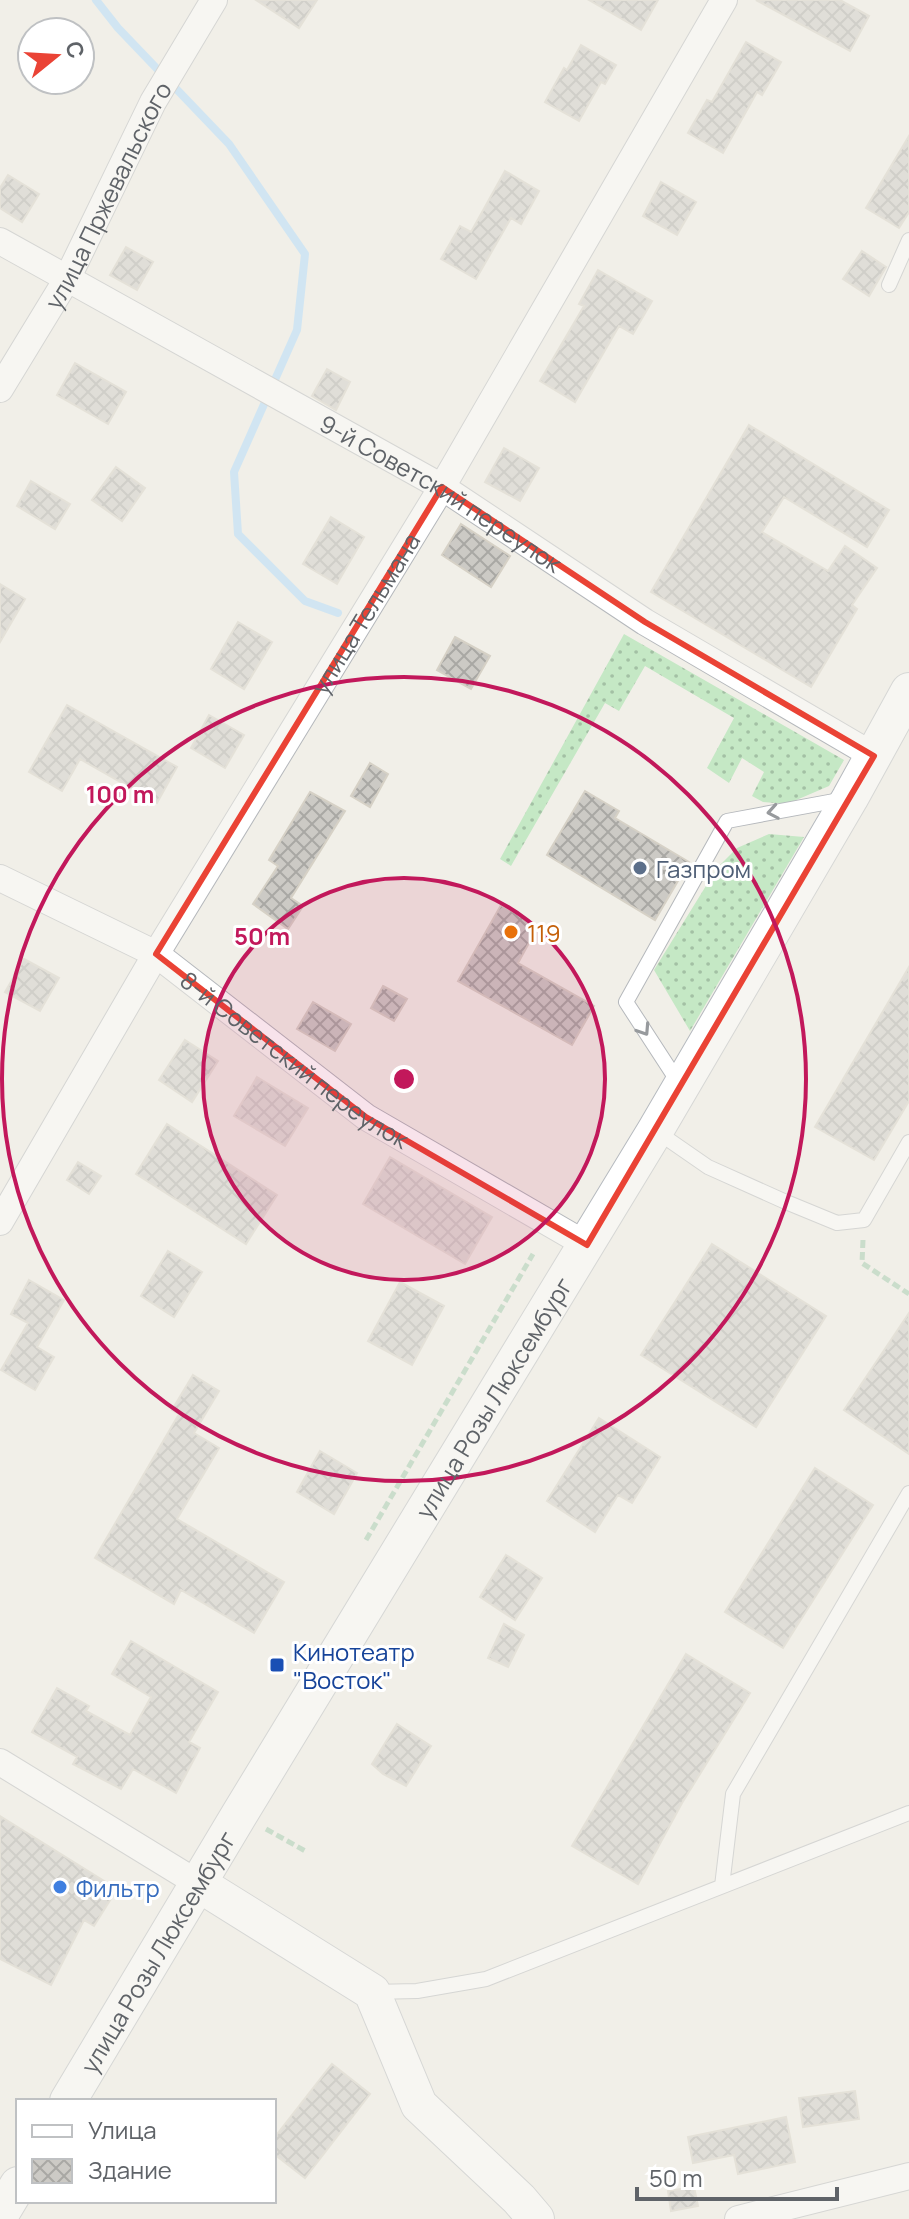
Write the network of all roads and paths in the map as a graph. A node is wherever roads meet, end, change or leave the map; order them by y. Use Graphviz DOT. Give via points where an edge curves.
graph roads {
  1 [pos="214,0"];
  2 [pos="724,0"];
  3 [pos="909,240"];
  4 [pos="0,241"];
  5 [pos="67,279"];
  6 [pos="889,285"];
  7 [pos="0,389"];
  8 [pos="442,487"];
  9 [pos="909,691"];
  10 [pos="874,756"];
  11 [pos="850,798"];
  12 [pos="0,878"];
  13 [pos="156,954"];
  14 [pos="682,1087"];
  15 [pos="655,1131"];
  16 [pos="909,1142"];
  17 [pos="864,1220"];
  18 [pos="0,1222"];
  19 [pos="587,1245"];
  20 [pos="909,1294"];
  21 [pos="909,1493"];
  22 [pos="0,1762"];
  23 [pos="909,1813"];
  24 [pos="266,1829"];
  25 [pos="307,1852"];
  26 [pos="199,1884"];
  27 [pos="722,1886"];
  28 [pos="372,1992"];
  29 [pos="69,2099"];
  30 [pos="909,2176"];
  31 [pos="16,2188"];
  32 [pos="0,2215"];
  33 [pos="536,2219"];
  34 [pos="738,2219"];
  1 -- 5 [label="street, улица Пржевальского" via="153,102"];
  2 -- 8 [label="street, улица Тельмана"];
  3 -- 6 [label="lane"];
  4 -- 5 [label="street, 9-й Советский переулок"];
  5 -- 7 [label="street, улица Пржевальского"];
  5 -- 8 [label="street, 9-й Советский переулок"];
  8 -- 10 [label="street, 9-й Советский переулок" via="645,622"];
  8 -- 13 [label="street, улица Тельмана"];
  9 -- 10 [label="main road, улица Розы Люксембург"];
  10 -- 11 [label="main road, улица Розы Люксембург"];
  11 -- 14 [label="main road, улица Розы Люксембург"];
  11 -- 14 [label="lane, one-way" via="727,821 626,1002"];
  12 -- 13 [label="street, 8-й Советский переулок"];
  13 -- 18 [label="street, улица Тельмана"];
  13 -- 19 [label="street, 8-й Советский переулок" via="366,1117"];
  14 -- 15 [label="main road, улица Розы Люксембург"];
  15 -- 17 [label="lane" via="708,1167 760,1191 837,1223"];
  15 -- 19 [label="main road, улица Розы Люксембург"];
  16 -- 17 [label="lane"];
  17 -- 20 [label="path" via="862,1263"];
  19 -- 26 [label="main road, улица Розы Люксембург"];
  21 -- 27 [label="lane" via="733,1794"];
  22 -- 26 [label="street"];
  23 -- 27 [label="lane"];
  24 -- 25 [label="path"];
  26 -- 28 [label="main road"];
  26 -- 29 [label="main road, улица Розы Люксембург"];
  27 -- 28 [label="lane" via="486,1979 417,1991"];
  28 -- 33 [label="main road" via="419,2105"];
  30 -- 34 [label="street"];
  31 -- 32 [label="main road"];
}
